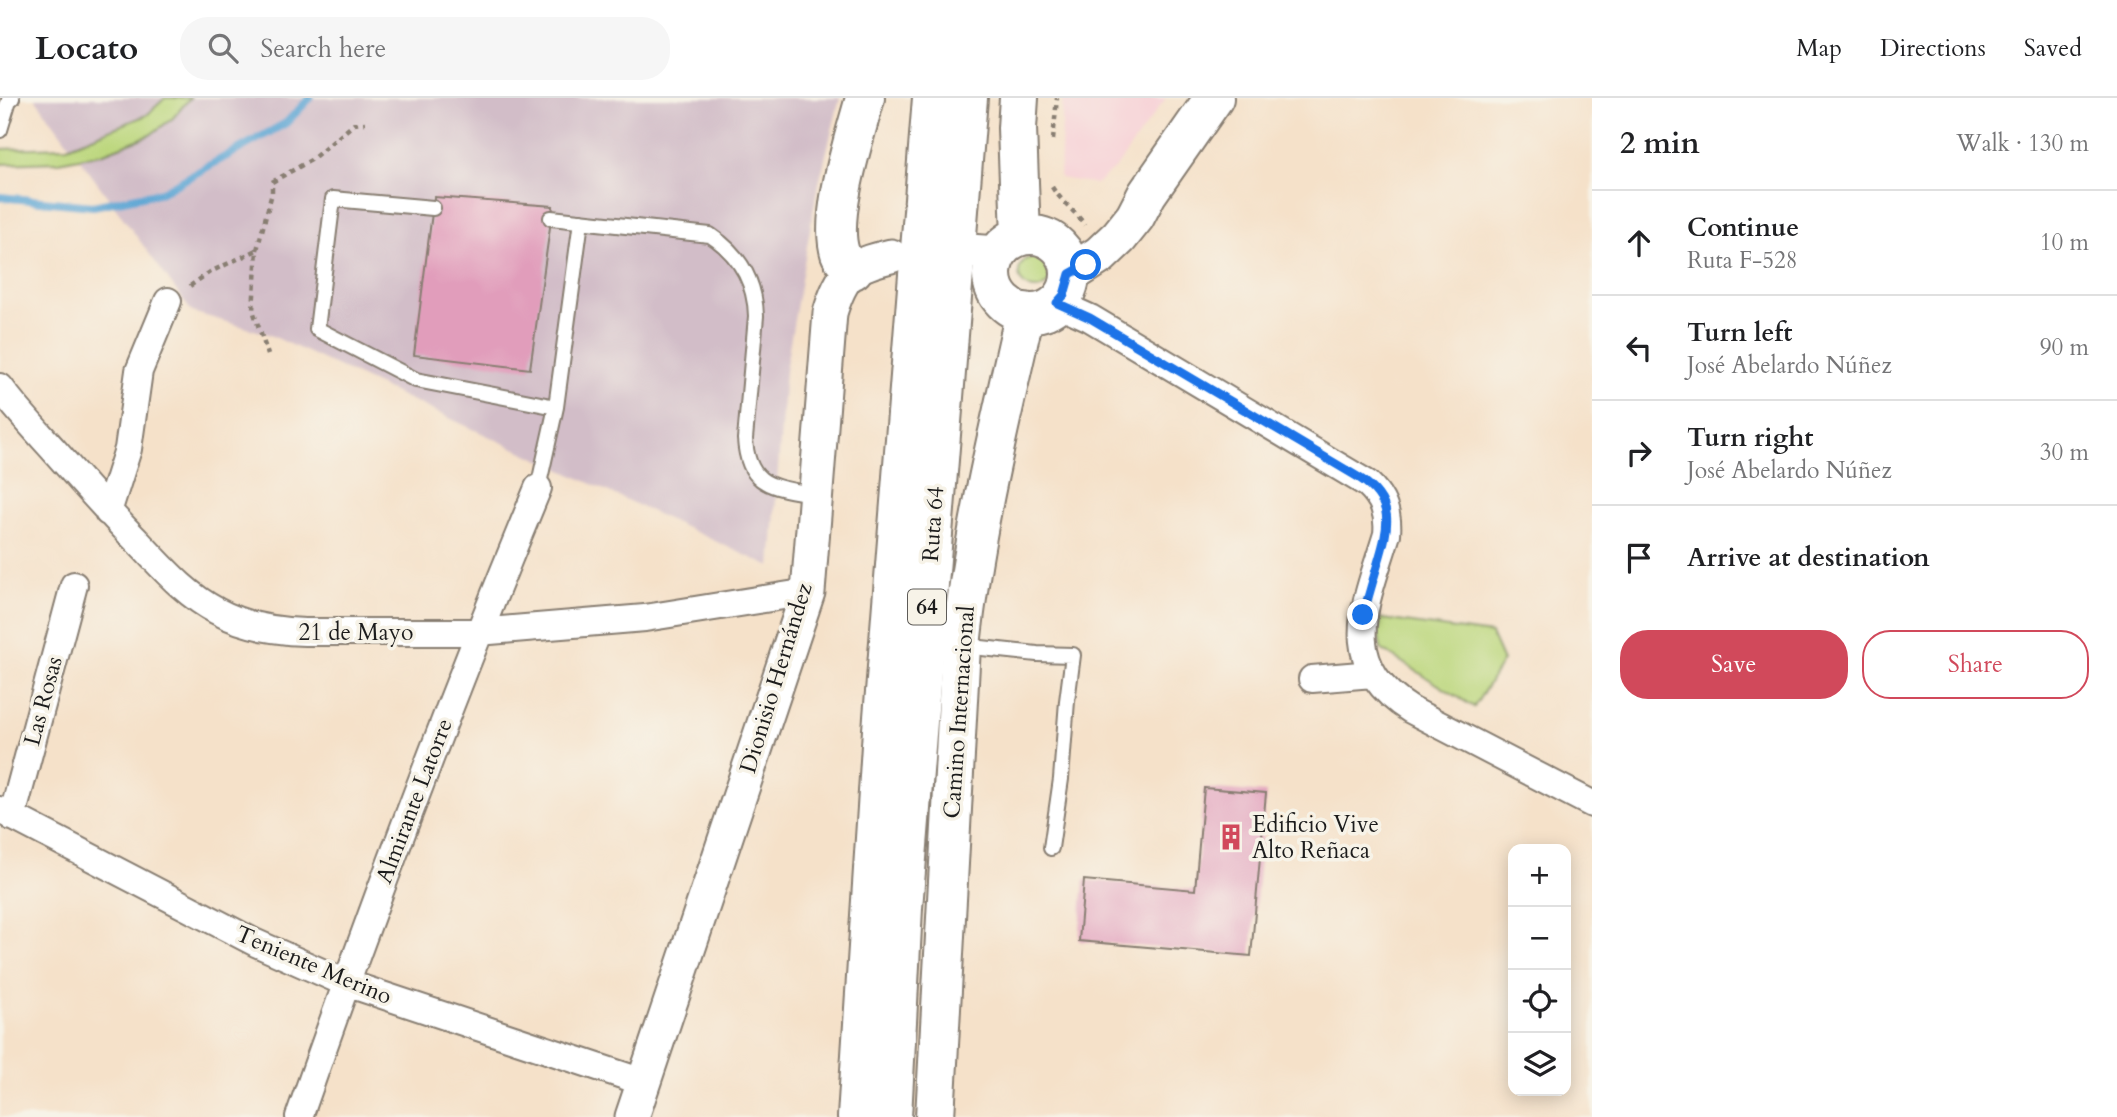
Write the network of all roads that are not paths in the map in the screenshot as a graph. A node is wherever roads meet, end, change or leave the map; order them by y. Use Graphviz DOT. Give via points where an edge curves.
graph roads {
  1 [pos="12,98"];
  2 [pos="866,98"];
  3 [pos="932,98"];
  4 [pos="968,98"];
  5 [pos="1019,98"];
  6 [pos="1213,98"];
  7 [pos="0,130"];
  8 [pos="1147,194"];
  9 [pos="433,208"];
  10 [pos="551,218"];
  11 [pos="581,221"];
  12 [pos="1008,244"];
  13 [pos="891,256"];
  14 [pos="853,270"];
  15 [pos="1051,296"];
  16 [pos="168,301"];
  17 [pos="0,387"];
  18 [pos="556,407"];
  19 [pos="538,488"];
  20 [pos="815,495"];
  21 [pos="108,512"];
  22 [pos="74,585"];
  23 [pos="808,592"];
  24 [pos="478,632"];
  25 [pos="961,646"];
  26 [pos="1373,674"];
  27 [pos="1312,679"];
  28 [pos="1592,804"];
  29 [pos="6,813"];
  30 [pos="1051,848"];
  31 [pos="345,983"];
  32 [pos="643,1082"];
  33 [pos="299,1117"];
  34 [pos="632,1117"];
  35 [pos="857,1117"];
  36 [pos="892,1117"];
  37 [pos="934,1117"];
  1 -- 7 [label="lane"];
  2 -- 14 [label="main road" via="837,235 841,256"];
  3 -- 35 [label="main road, Ruta 64 / 64"];
  4 -- 36 [label="main road, Ruta 64 / 64" via="903,908"];
  5 -- 12 [label="main road"];
  6 -- 8 [label="main road"];
  8 -- 12 [label="main road" via="1130,210 1089,231"];
  8 -- 15 [label="main road" via="1119,237"];
  9 -- 18 [label="lane" via="333,198 317,329 416,380"];
  10 -- 11 [label="lane"];
  11 -- 18 [label="lane"];
  11 -- 20 [label="lane" via="710,235 737,257 756,301 745,439 750,466 766,484"];
  12 -- 15 [label="main road" via="1055,243 1063,252 1069,262"];
  12 -- 15 [label="main road" via="993,264 992,277 1003,301 1013,308"];
  13 -- 14 [label="street"];
  14 -- 20 [label="street, Dionisio Hernández" via="841,281 830,313"];
  15 -- 25 [label="main road, Camino Internacional" via="976,531"];
  15 -- 26 [label="street" via="1377,492 1387,513 1387,534 1361,630"];
  16 -- 21 [label="street" via="139,371 128,449"];
  17 -- 21 [label="street, 21 de Mayo"];
  18 -- 19 [label="lane"];
  19 -- 24 [label="street, Almirante Latorre"];
  20 -- 23 [label="street, Dionisio Hernández"];
  21 -- 24 [label="street, 21 de Mayo" via="178,583 237,621 282,631"];
  22 -- 29 [label="street, Las Rosas"];
  23 -- 24 [label="street, 21 de Mayo" via="645,618"];
  23 -- 32 [label="street, Dionisio Hernández"];
  24 -- 31 [label="street, Almirante Latorre"];
  25 -- 30 [label="lane" via="1073,655"];
  25 -- 37 [label="main road, Camino Internacional"];
  26 -- 27 [label="street"];
  26 -- 28 [label="street" via="1396,701 1411,710"];
  29 -- 31 [label="street, Teniente Merino" via="256,943"];
  31 -- 32 [label="street, Teniente Merino"];
  31 -- 33 [label="street, Almirante Latorre"];
  32 -- 34 [label="street, Dionisio Hernández"];
}
